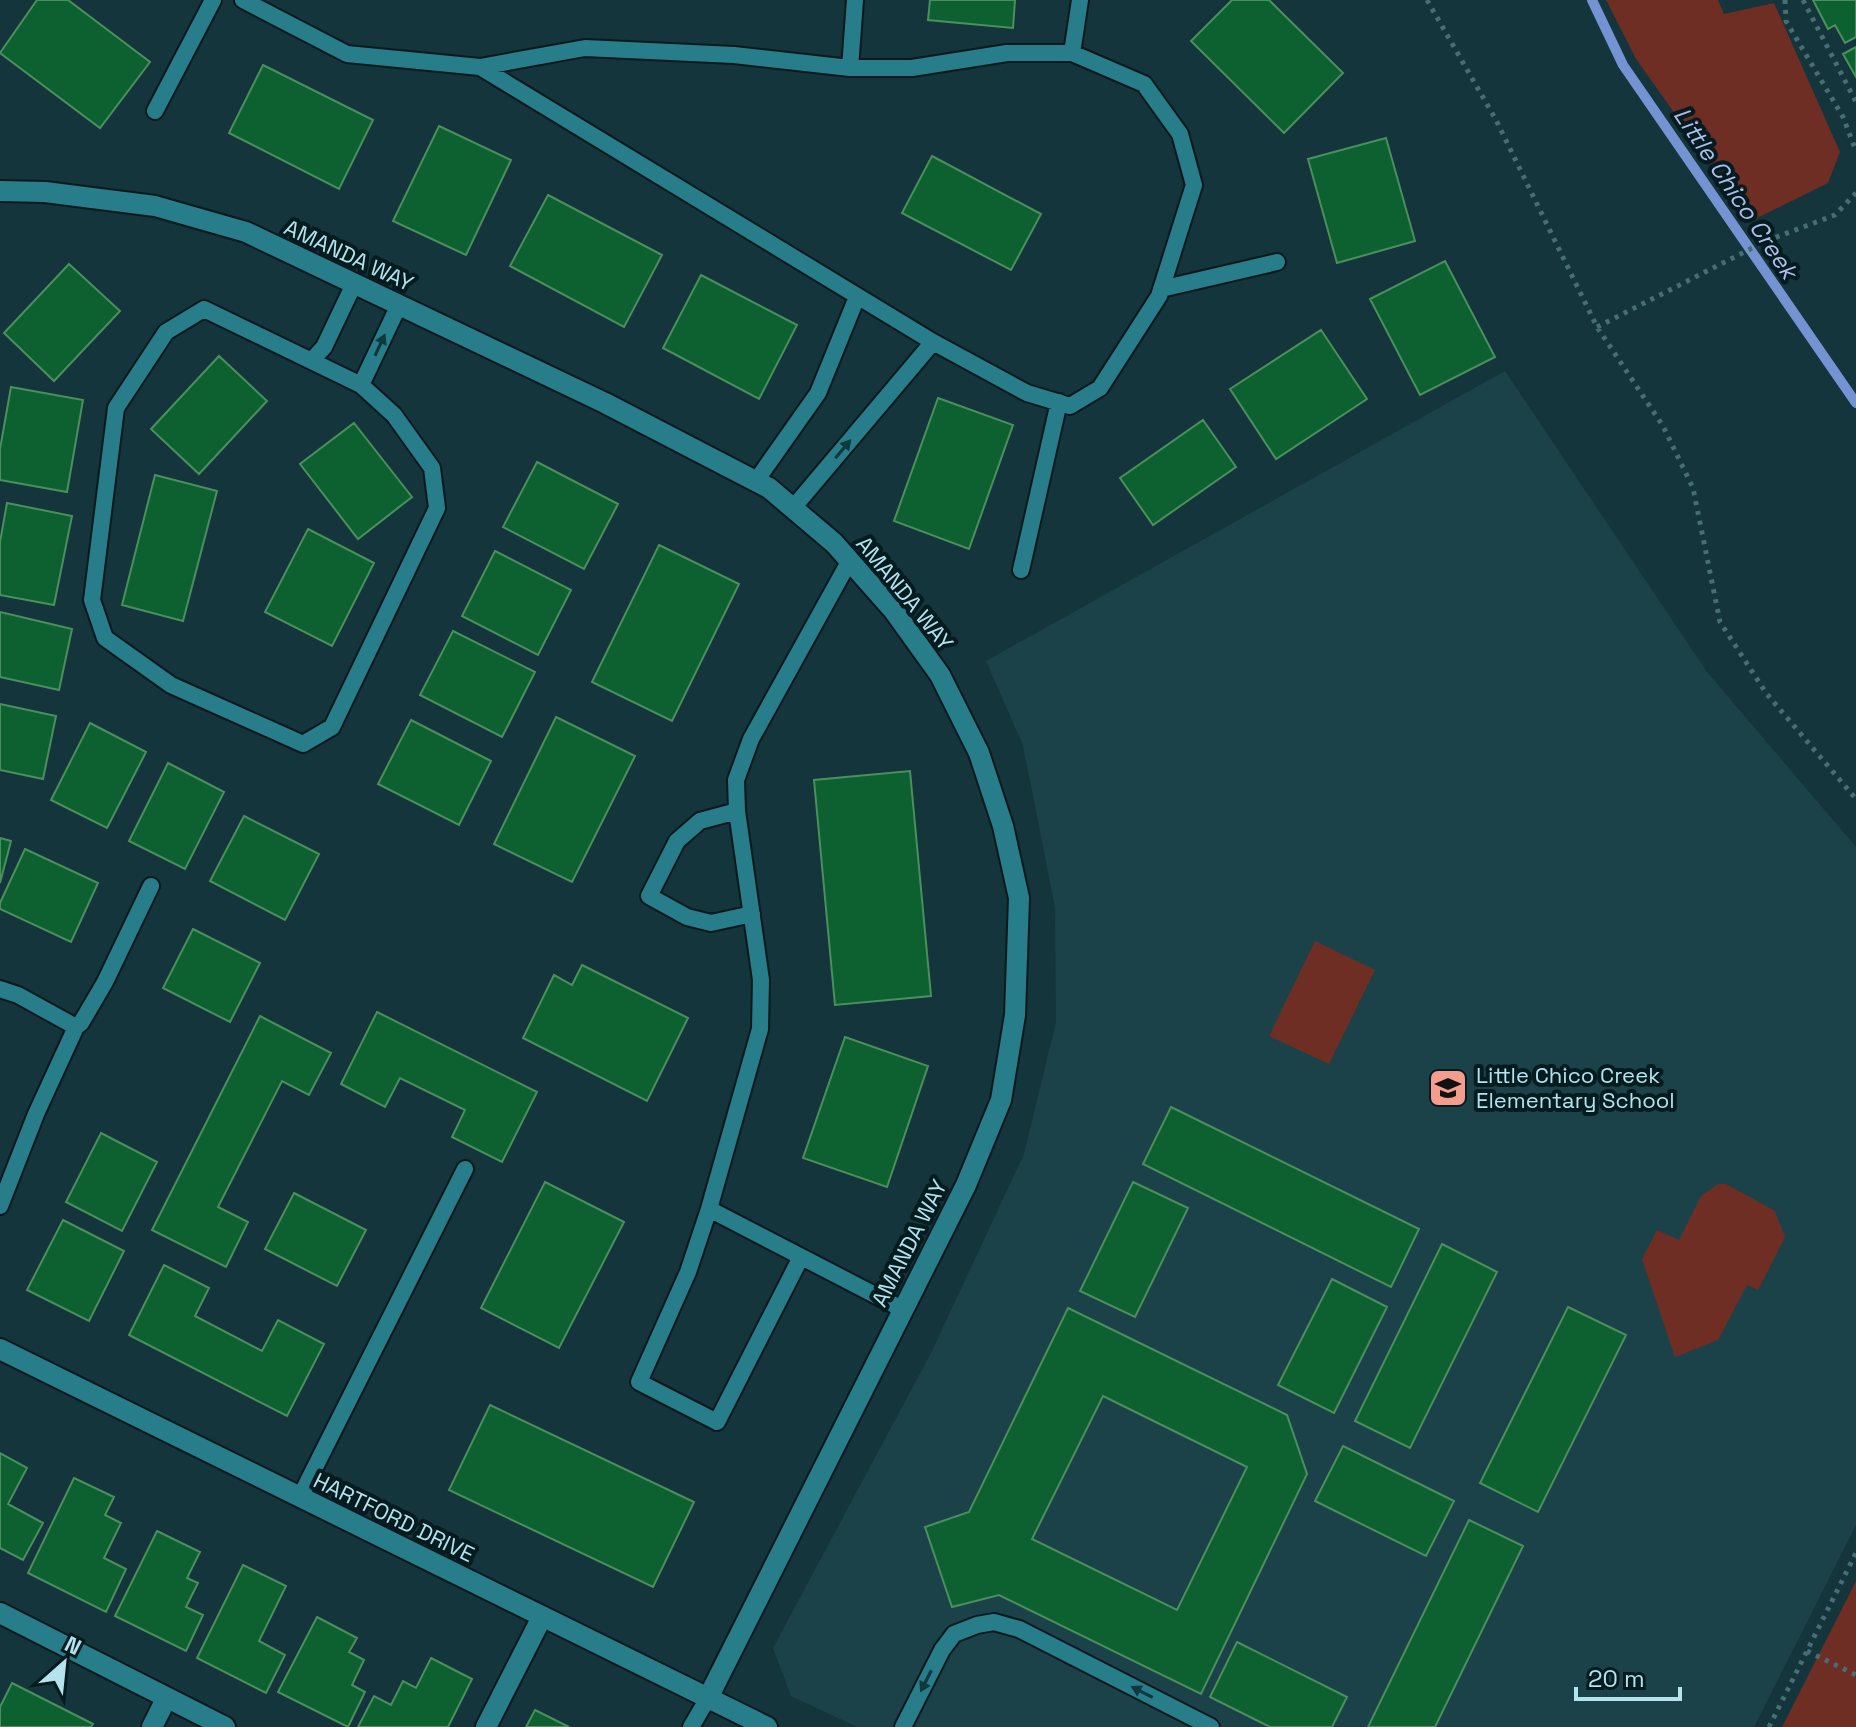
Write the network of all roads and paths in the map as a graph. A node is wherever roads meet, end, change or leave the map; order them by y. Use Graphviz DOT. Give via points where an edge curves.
graph roads {
  1 [pos="213,0"];
  2 [pos="243,0"];
  3 [pos="855,0"];
  4 [pos="1080,0"];
  5 [pos="1427,0"];
  6 [pos="1785,0"];
  7 [pos="1803,0"];
  8 [pos="1072,53"];
  9 [pos="480,67"];
  10 [pos="850,68"];
  11 [pos="1856,102"];
  12 [pos="155,111"];
  13 [pos="1856,151"];
  14 [pos="1856,189"];
  15 [pos="0,191"];
  16 [pos="1277,262"];
  17 [pos="354,284"];
  18 [pos="1161,289"];
  19 [pos="857,297"];
  20 [pos="399,305"];
  21 [pos="1597,327"];
  22 [pos="933,342"];
  23 [pos="313,359"];
  24 [pos="361,385"];
  25 [pos="1059,402"];
  26 [pos="756,481"];
  27 [pos="793,508"];
  28 [pos="850,560"];
  29 [pos="1021,570"];
  30 [pos="1856,799"];
  31 [pos="737,811"];
  32 [pos="151,886"];
  33 [pos="752,914"];
  34 [pos="0,989"];
  35 [pos="76,1027"];
  36 [pos="465,1169"];
  37 [pos="0,1206"];
  38 [pos="709,1209"];
  39 [pos="801,1257"];
  40 [pos="902,1309"];
  41 [pos="0,1349"];
  42 [pos="300,1497"];
  43 [pos="1856,1553"];
  44 [pos="0,1613"];
  45 [pos="542,1617"];
  46 [pos="1807,1651"];
  47 [pos="1856,1675"];
  48 [pos="708,1698"];
  49 [pos="166,1699"];
  50 [pos="152,1727"];
  51 [pos="225,1727"];
  52 [pos="486,1727"];
  53 [pos="691,1727"];
  54 [pos="767,1727"];
  55 [pos="903,1727"];
  56 [pos="1211,1727"];
  57 [pos="1769,1727"];
  1 -- 12 [label="lane"];
  2 -- 9 [label="lane" via="347,54"];
  3 -- 10 [label="lane"];
  4 -- 8 [label="lane"];
  5 -- 21 [label="path" via="1496,120"];
  6 -- 13 [label="path" via="1786,21 1843,117"];
  7 -- 11 [label="path"];
  8 -- 10 [label="lane" via="1007,53 912,68"];
  8 -- 18 [label="lane" via="1144,84 1180,134 1194,185"];
  9 -- 10 [label="lane" via="585,48 734,55"];
  9 -- 19 [label="lane"];
  14 -- 21 [label="path" via="1835,215 1766,241"];
  15 -- 17 [label="street, AMANDA WAY" via="155,206 246,232"];
  16 -- 18 [label="lane"];
  17 -- 20 [label="street, AMANDA WAY"];
  17 -- 23 [label="lane"];
  18 -- 25 [label="lane" via="1100,388 1070,406"];
  19 -- 22 [label="lane"];
  19 -- 26 [label="lane" via="818,393"];
  24 -- 20 [label="lane, one-way"];
  20 -- 26 [label="street, AMANDA WAY"];
  21 -- 30 [label="path" via="1663,426 1693,488 1720,622 1766,693"];
  22 -- 25 [label="lane" via="1027,393"];
  27 -- 22 [label="lane, one-way"];
  23 -- 24 [label="lane"];
  23 -- 24 [label="lane" via="204,309 166,332 116,408 92,600 105,638 171,685 303,744 332,727 437,508 432,468 394,415"];
  25 -- 29 [label="lane"];
  26 -- 27 [label="street, AMANDA WAY"];
  27 -- 28 [label="street, AMANDA WAY"];
  28 -- 31 [label="lane" via="741,762"];
  28 -- 40 [label="street, AMANDA WAY" via="940,675 979,753 1019,898 1015,1015 1001,1100 966,1185"];
  31 -- 33 [label="lane"];
  31 -- 33 [label="lane" via="700,821 677,841 649,896 687,917 711,923"];
  32 -- 35 [label="lane" via="105,982"];
  33 -- 38 [label="lane" via="761,980 760,1029"];
  34 -- 35 [label="lane"];
  35 -- 37 [label="lane"];
  36 -- 42 [label="lane"];
  38 -- 39 [label="lane"];
  38 -- 39 [label="lane" via="688,1272 639,1382 717,1422"];
  39 -- 40 [label="lane"];
  40 -- 48 [label="street, AMANDA WAY"];
  41 -- 42 [label="street, HARTFORD DRIVE"];
  42 -- 45 [label="street, HARTFORD DRIVE"];
  43 -- 46 [label="path"];
  44 -- 49 [label="street"];
  45 -- 48 [label="street, HARTFORD DRIVE"];
  45 -- 52 [label="street"];
  46 -- 47 [label="path"];
  46 -- 57 [label="path"];
  48 -- 53 [label="lane"];
  48 -- 54 [label="street, HARTFORD DRIVE"];
  49 -- 50 [label="street"];
  49 -- 51 [label="street"];
  56 -- 55 [label="lane, one-way" via="1019,1629 994,1622 954,1634"];
}
